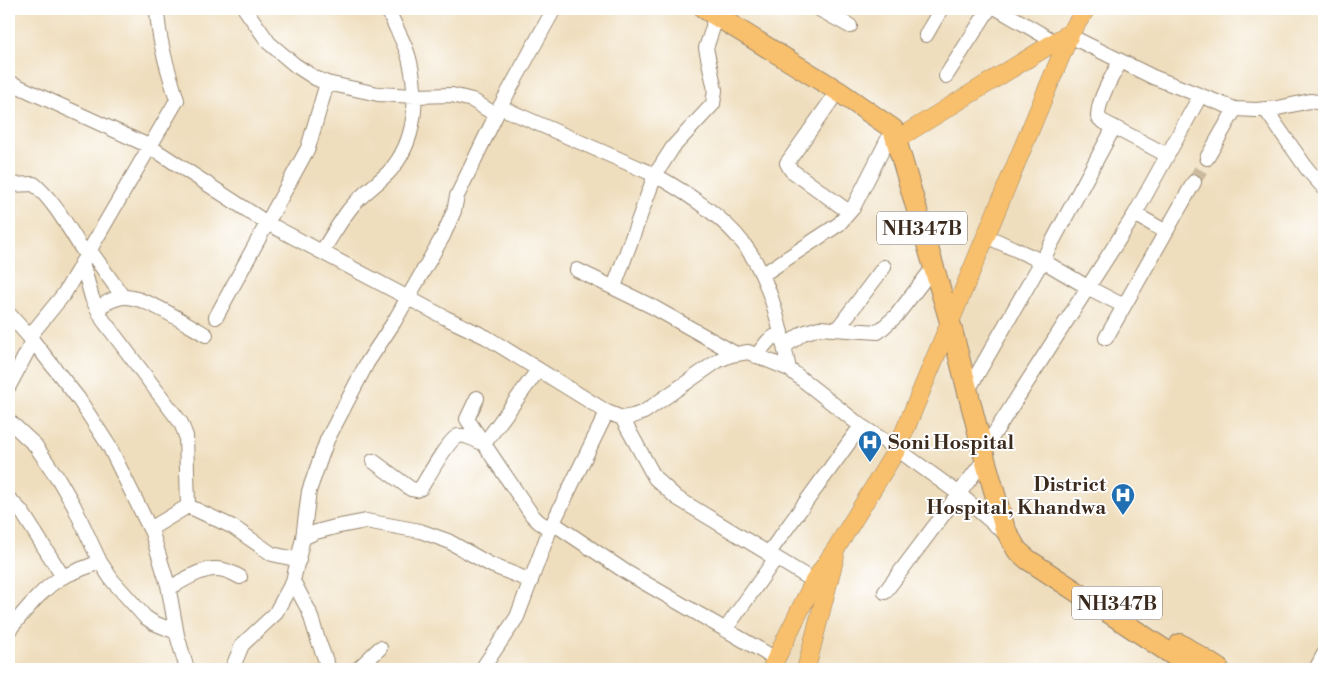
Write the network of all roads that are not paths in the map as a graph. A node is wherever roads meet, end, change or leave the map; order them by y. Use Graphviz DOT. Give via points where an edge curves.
graph roads {
  1 [pos="157,9"];
  2 [pos="244,9"];
  3 [pos="388,9"];
  4 [pos="554,9"];
  5 [pos="819,9"];
  6 [pos="941,9"];
  7 [pos="989,9"];
  8 [pos="998,9"];
  9 [pos="1086,9"];
  10 [pos="711,10"];
  11 [pos="850,26"];
  12 [pos="926,35"];
  13 [pos="1065,37"];
  14 [pos="1120,61"];
  15 [pos="946,76"];
  16 [pos="9,82"];
  17 [pos="327,83"];
  18 [pos="838,91"];
  19 [pos="415,96"];
  20 [pos="1200,96"];
  21 [pos="1324,103"];
  22 [pos="1235,109"];
  23 [pos="1264,109"];
  24 [pos="498,111"];
  25 [pos="1114,127"];
  26 [pos="895,134"];
  27 [pos="149,146"];
  28 [pos="1167,155"];
  29 [pos="1208,158"];
  30 [pos="655,175"];
  31 [pos="1194,182"];
  32 [pos="9,186"];
  33 [pos="1324,188"];
  34 [pos="849,212"];
  35 [pos="1135,214"];
  36 [pos="267,223"];
  37 [pos="1166,232"];
  38 [pos="986,236"];
  39 [pos="322,252"];
  40 [pos="86,255"];
  41 [pos="1042,262"];
  42 [pos="884,267"];
  43 [pos="933,268"];
  44 [pos="577,270"];
  45 [pos="762,275"];
  46 [pos="614,287"];
  47 [pos="1089,288"];
  48 [pos="124,297"];
  49 [pos="407,298"];
  50 [pos="1124,306"];
  51 [pos="97,308"];
  52 [pos="9,314"];
  53 [pos="216,316"];
  54 [pos="950,322"];
  55 [pos="838,328"];
  56 [pos="781,332"];
  57 [pos="206,335"];
  58 [pos="1106,338"];
  59 [pos="31,339"];
  60 [pos="784,347"];
  61 [pos="736,354"];
  62 [pos="756,356"];
  63 [pos="789,369"];
  64 [pos="538,370"];
  65 [pos="10,380"];
  66 [pos="967,392"];
  67 [pos="477,398"];
  68 [pos="606,412"];
  69 [pos="622,418"];
  70 [pos="9,420"];
  71 [pos="861,426"];
  72 [pos="484,444"];
  73 [pos="897,449"];
  74 [pos="984,455"];
  75 [pos="373,461"];
  76 [pos="958,493"];
  77 [pos="9,500"];
  78 [pos="188,506"];
  79 [pos="552,526"];
  80 [pos="150,529"];
  81 [pos="303,538"];
  82 [pos="1010,539"];
  83 [pos="837,547"];
  84 [pos="772,556"];
  85 [pos="298,560"];
  86 [pos="100,562"];
  87 [pos="64,577"];
  88 [pos="240,577"];
  89 [pos="293,581"];
  90 [pos="531,581"];
  91 [pos="814,581"];
  92 [pos="169,588"];
  93 [pos="885,592"];
  94 [pos="9,630"];
  95 [pos="725,630"];
  96 [pos="176,632"];
  97 [pos="380,648"];
  98 [pos="1324,654"];
  99 [pos="774,664"];
  100 [pos="187,669"];
  101 [pos="232,669"];
  102 [pos="330,669"];
  103 [pos="358,669"];
  104 [pos="482,669"];
  105 [pos="806,669"];
  106 [pos="1194,669"];
  107 [pos="1219,669"];
  108 [pos="1316,669"];
  1 -- 27 [label="street" via="176,100"];
  2 -- 17 [label="street" via="269,43 295,65"];
  3 -- 19 [label="street" via="409,57"];
  4 -- 24 [label="street"];
  5 -- 11 [label="street"];
  6 -- 12 [label="street"];
  7 -- 15 [label="street"];
  8 -- 13 [label="street"];
  9 -- 13 [label="main road"];
  10 -- 18 [label="highway"];
  10 -- 30 [label="street" via="713,27 706,48 715,90 713,104 673,147"];
  13 -- 14 [label="street"];
  13 -- 26 [label="main road"];
  13 -- 38 [label="main road"];
  14 -- 20 [label="street"];
  14 -- 25 [label="street" via="1098,111 1102,121"];
  16 -- 27 [label="street"];
  17 -- 19 [label="street" via="378,94"];
  17 -- 36 [label="street" via="308,148"];
  18 -- 26 [label="highway"];
  18 -- 34 [label="street" via="787,163 791,170"];
  19 -- 24 [label="street" via="452,95"];
  19 -- 39 [label="street" via="415,115 396,162 349,208"];
  20 -- 22 [label="street"];
  20 -- 28 [label="street"];
  21 -- 23 [label="street" via="1310,101"];
  22 -- 23 [label="street"];
  22 -- 29 [label="street"];
  23 -- 33 [label="street"];
  24 -- 30 [label="street"];
  24 -- 49 [label="street" via="457,196 443,236"];
  25 -- 28 [label="street"];
  25 -- 41 [label="street"];
  26 -- 34 [label="street"];
  26 -- 43 [label="highway, NH347B"];
  27 -- 36 [label="street"];
  27 -- 40 [label="street"];
  28 -- 35 [label="street"];
  30 -- 45 [label="street" via="678,188 726,225 743,242"];
  30 -- 46 [label="street"];
  31 -- 37 [label="street"];
  32 -- 40 [label="street" via="34,184 48,196"];
  34 -- 45 [label="street" via="839,224"];
  35 -- 37 [label="street"];
  35 -- 47 [label="street"];
  36 -- 39 [label="street"];
  36 -- 53 [label="street"];
  37 -- 50 [label="street"];
  38 -- 41 [label="street"];
  38 -- 54 [label="main road"];
  39 -- 49 [label="street"];
  40 -- 48 [label="street"];
  40 -- 51 [label="street" via="92,298"];
  40 -- 59 [label="street" via="64,294"];
  41 -- 47 [label="street"];
  41 -- 66 [label="street"];
  42 -- 55 [label="street"];
  43 -- 54 [label="highway, NH347B"];
  43 -- 55 [label="street" via="882,330 874,333"];
  44 -- 46 [label="street"];
  45 -- 56 [label="street"];
  46 -- 61 [label="street"];
  47 -- 50 [label="street"];
  47 -- 74 [label="street"];
  48 -- 51 [label="street"];
  48 -- 57 [label="street" via="155,307"];
  49 -- 64 [label="street" via="486,336"];
  49 -- 81 [label="street" via="367,363 327,440 309,491"];
  50 -- 58 [label="street"];
  51 -- 78 [label="street" via="102,320 181,423 186,436"];
  52 -- 59 [label="street"];
  54 -- 66 [label="highway, NH347B"];
  54 -- 73 [label="main road"];
  55 -- 60 [label="street" via="819,328 802,333"];
  56 -- 60 [label="street"];
  56 -- 62 [label="street"];
  59 -- 65 [label="street"];
  59 -- 80 [label="street" via="78,398 109,446"];
  60 -- 63 [label="street"];
  61 -- 62 [label="street" via="748,352"];
  61 -- 69 [label="street" via="719,360 644,412"];
  62 -- 63 [label="street"];
  63 -- 71 [label="street"];
  64 -- 68 [label="street"];
  64 -- 72 [label="street"];
  66 -- 74 [label="highway, NH347B"];
  67 -- 72 [label="street" via="467,419"];
  68 -- 69 [label="street"];
  68 -- 79 [label="street"];
  69 -- 84 [label="street" via="655,478 677,498"];
  70 -- 86 [label="street" via="35,445 59,480"];
  71 -- 73 [label="street"];
  71 -- 84 [label="street"];
  72 -- 75 [label="street" via="457,436 417,490"];
  72 -- 79 [label="street" via="532,515 539,522"];
  73 -- 76 [label="street"];
  73 -- 83 [label="main road"];
  74 -- 76 [label="street"];
  74 -- 82 [label="highway, NH347B"];
  76 -- 82 [label="street"];
  76 -- 93 [label="street"];
  77 -- 87 [label="street" via="22,512"];
  78 -- 80 [label="street"];
  78 -- 85 [label="street" via="233,527 272,554"];
  79 -- 90 [label="street"];
  79 -- 95 [label="street"];
  80 -- 92 [label="street"];
  81 -- 85 [label="street"];
  81 -- 90 [label="street" via="366,521 420,530"];
  82 -- 106 [label="highway, NH347B" via="1027,560"];
  82 -- 107 [label="highway, NH347B" via="1026,545"];
  83 -- 91 [label="main road"];
  83 -- 105 [label="main road"];
  84 -- 91 [label="street"];
  84 -- 95 [label="street"];
  85 -- 89 [label="street"];
  86 -- 87 [label="street"];
  86 -- 96 [label="street" via="145,617"];
  87 -- 94 [label="street" via="27,608"];
  88 -- 92 [label="street" via="217,568 205,570"];
  89 -- 101 [label="street" via="275,614 242,645"];
  89 -- 102 [label="street" via="309,610"];
  90 -- 104 [label="street" via="517,617"];
  91 -- 99 [label="main road"];
  92 -- 96 [label="street"];
  95 -- 99 [label="street"];
  96 -- 100 [label="street"];
  97 -- 103 [label="street"];
  98 -- 108 [label="street"];
}
